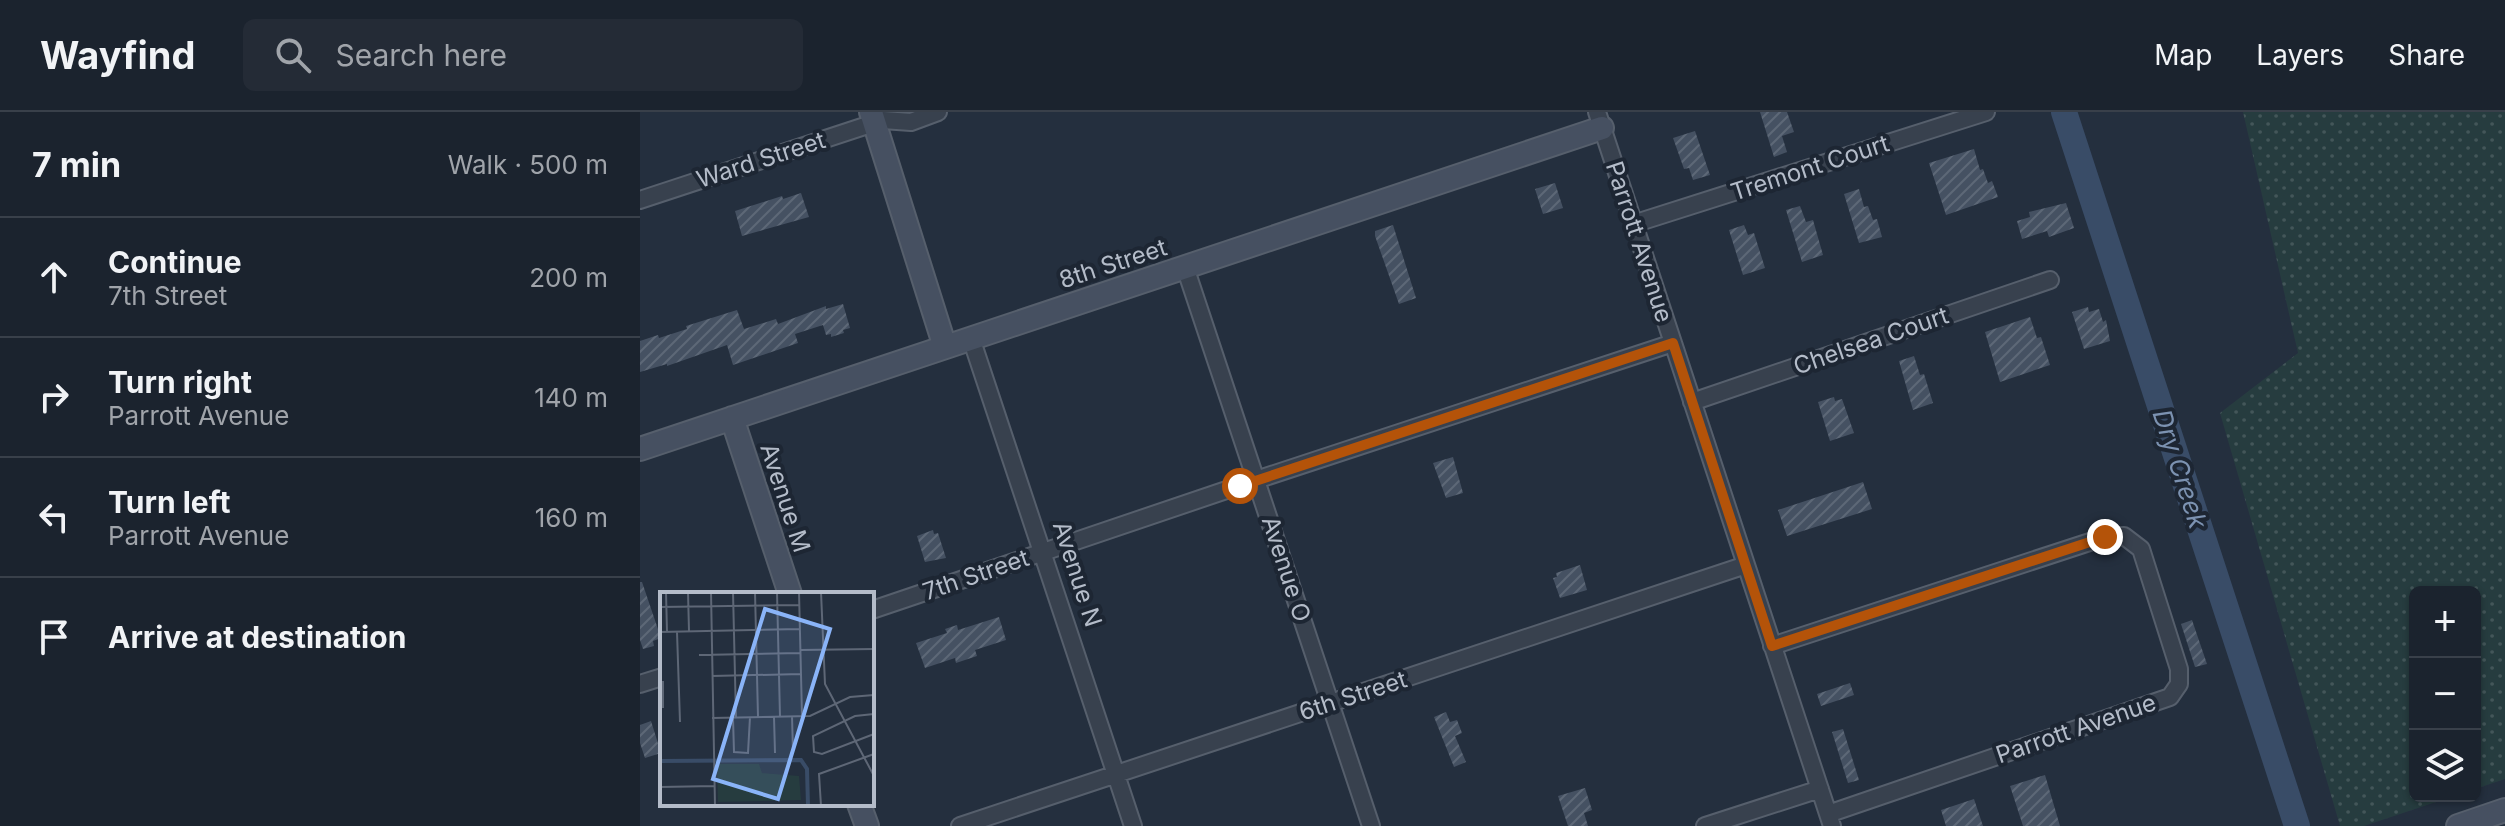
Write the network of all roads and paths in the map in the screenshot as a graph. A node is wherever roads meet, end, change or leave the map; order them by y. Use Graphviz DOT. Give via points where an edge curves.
graph roads {
  1 [pos="938,112"];
  2 [pos="1986,112"];
  3 [pos="879,117"];
  4 [pos="1599,120"];
  5 [pos="640,200"];
  6 [pos="1633,224"];
  7 [pos="1185,267"];
  8 [pos="2050,280"];
  9 [pos="971,338"];
  10 [pos="1673,343"];
  11 [pos="945,347"];
  12 [pos="1692,402"];
  13 [pos="732,418"];
  14 [pos="640,449"];
  15 [pos="1256,480"];
  16 [pos="1042,552"];
  17 [pos="1746,565"];
  18 [pos="789,592"];
  19 [pos="874,609"];
  20 [pos="1772,646"];
  21 [pos="660,678"];
  22 [pos="640,684"];
  23 [pos="1330,703"];
  24 [pos="1116,774"];
  25 [pos="1820,789"];
  26 [pos="860,806"];
  27 [pos="2505,810"];
  28 [pos="1830,820"];
  29 [pos="867,826"];
  30 [pos="960,826"];
  31 [pos="1133,826"];
  32 [pos="1371,826"];
  33 [pos="1705,826"];
  34 [pos="2458,826"];
  1 -- 3 [label="street, Ward Street" via="911,122"];
  2 -- 6 [label="street, Tremont Court"];
  3 -- 5 [label="street, Ward Street"];
  3 -- 11 [label="street"];
  4 -- 6 [label="street, Parrott Avenue"];
  4 -- 7 [label="street, 8th Street"];
  6 -- 10 [label="street, Parrott Avenue"];
  7 -- 9 [label="street, 8th Street"];
  7 -- 15 [label="street, Avenue O"];
  8 -- 12 [label="street, Chelsea Court"];
  9 -- 11 [label="street, 8th Street"];
  9 -- 16 [label="street, Avenue N"];
  10 -- 12 [label="street, Parrott Avenue"];
  10 -- 15 [label="street, 7th Street"];
  11 -- 13 [label="street, 8th Street"];
  12 -- 17 [label="street, Parrott Avenue"];
  13 -- 14 [label="street, 8th Street"];
  13 -- 18 [label="street, Avenue M"];
  15 -- 16 [label="street, 7th Street"];
  15 -- 23 [label="street, Avenue O"];
  16 -- 19 [label="street, 7th Street"];
  16 -- 24 [label="street, Avenue N"];
  17 -- 20 [label="street, Parrott Avenue"];
  17 -- 23 [label="street, 6th Street"];
  20 -- 25 [label="street, Parrott Avenue"];
  20 -- 28 [label="street, Parrott Avenue" via="2105,537 2124,536 2141,549 2179,669 2179,684 2170,697"];
  21 -- 22 [label="street"];
  23 -- 24 [label="street, 6th Street"];
  23 -- 32 [label="street, Avenue O"];
  24 -- 30 [label="street, 6th Street"];
  24 -- 31 [label="street, Avenue N"];
  25 -- 28 [label="street, Parrott Avenue"];
  25 -- 33 [label="street"];
  26 -- 29 [label="street"];
  27 -- 34 [label="street"];
}
